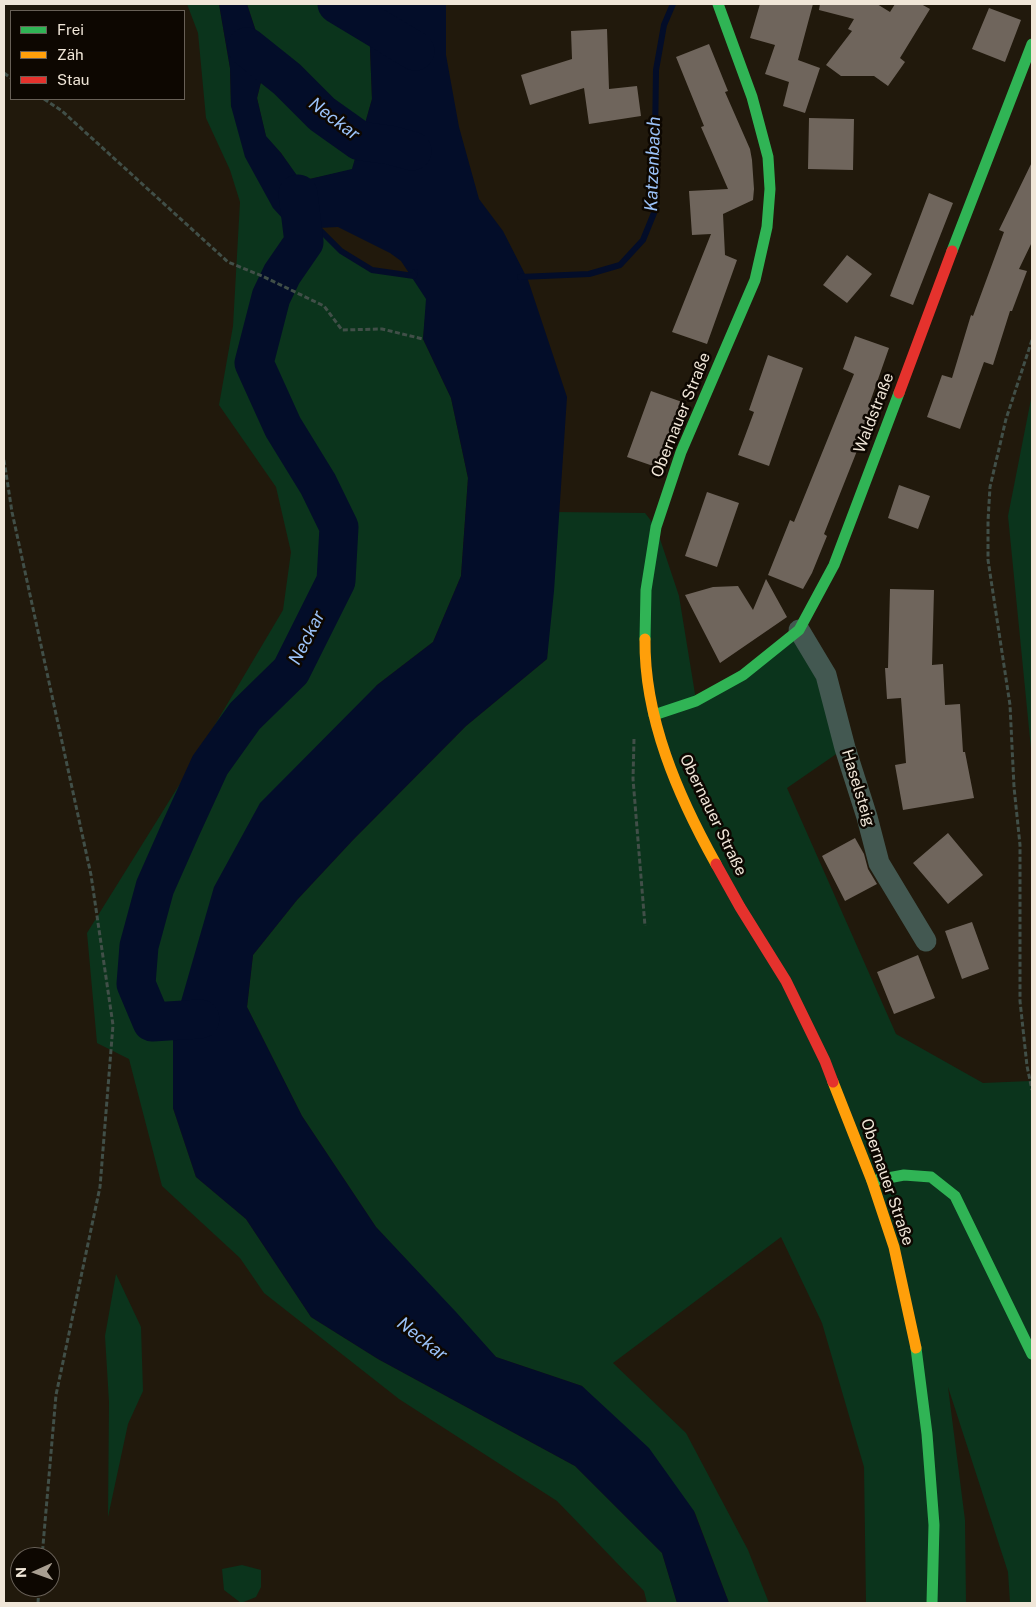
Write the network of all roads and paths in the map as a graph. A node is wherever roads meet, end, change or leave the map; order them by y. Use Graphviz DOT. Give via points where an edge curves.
graph roads {
  1 [pos="718,4"];
  2 [pos="1032,44"];
  3 [pos="46,100"];
  4 [pos="423,339"];
  5 [pos="1032,340"];
  6 [pos="4,460"];
  7 [pos="799,630"];
  8 [pos="654,716"];
  9 [pos="644,926"];
  10 [pos="926,941"];
  11 [pos="1032,1090"];
  12 [pos="872,1181"];
  13 [pos="1032,1354"];
  14 [pos="43,1547"];
  15 [pos="932,1603"];
  1 -- 8 [label="main road, Obernauer Straße" via="752,97 768,158 767,227 755,280 681,452 656,527 646,590 645,658"];
  2 -- 7 [label="main road, Waldstraße" via="834,565"];
  3 -- 4 [label="path" via="62,111 228,262 324,306 342,330 382,329"];
  5 -- 11 [label="path" via="1006,419 990,487 988,521 988,560 1010,705 1020,845 1020,1001"];
  6 -- 14 [label="path" via="12,512 91,875 113,1025 100,1188 56,1395"];
  7 -- 8 [label="main road, Waldstraße" via="743,675 696,701"];
  7 -- 10 [label="street, Haselsteig" via="826,674 879,863"];
  8 -- 9 [label="path" via="634,737 633,779"];
  8 -- 12 [label="main road, Obernauer Straße" via="672,775 703,840 790,990 825,1061"];
  12 -- 13 [label="main road" via="904,1175 931,1177 955,1196"];
  12 -- 15 [label="main road, Obernauer Straße" via="894,1247 915,1338 928,1434 934,1525"];
}
